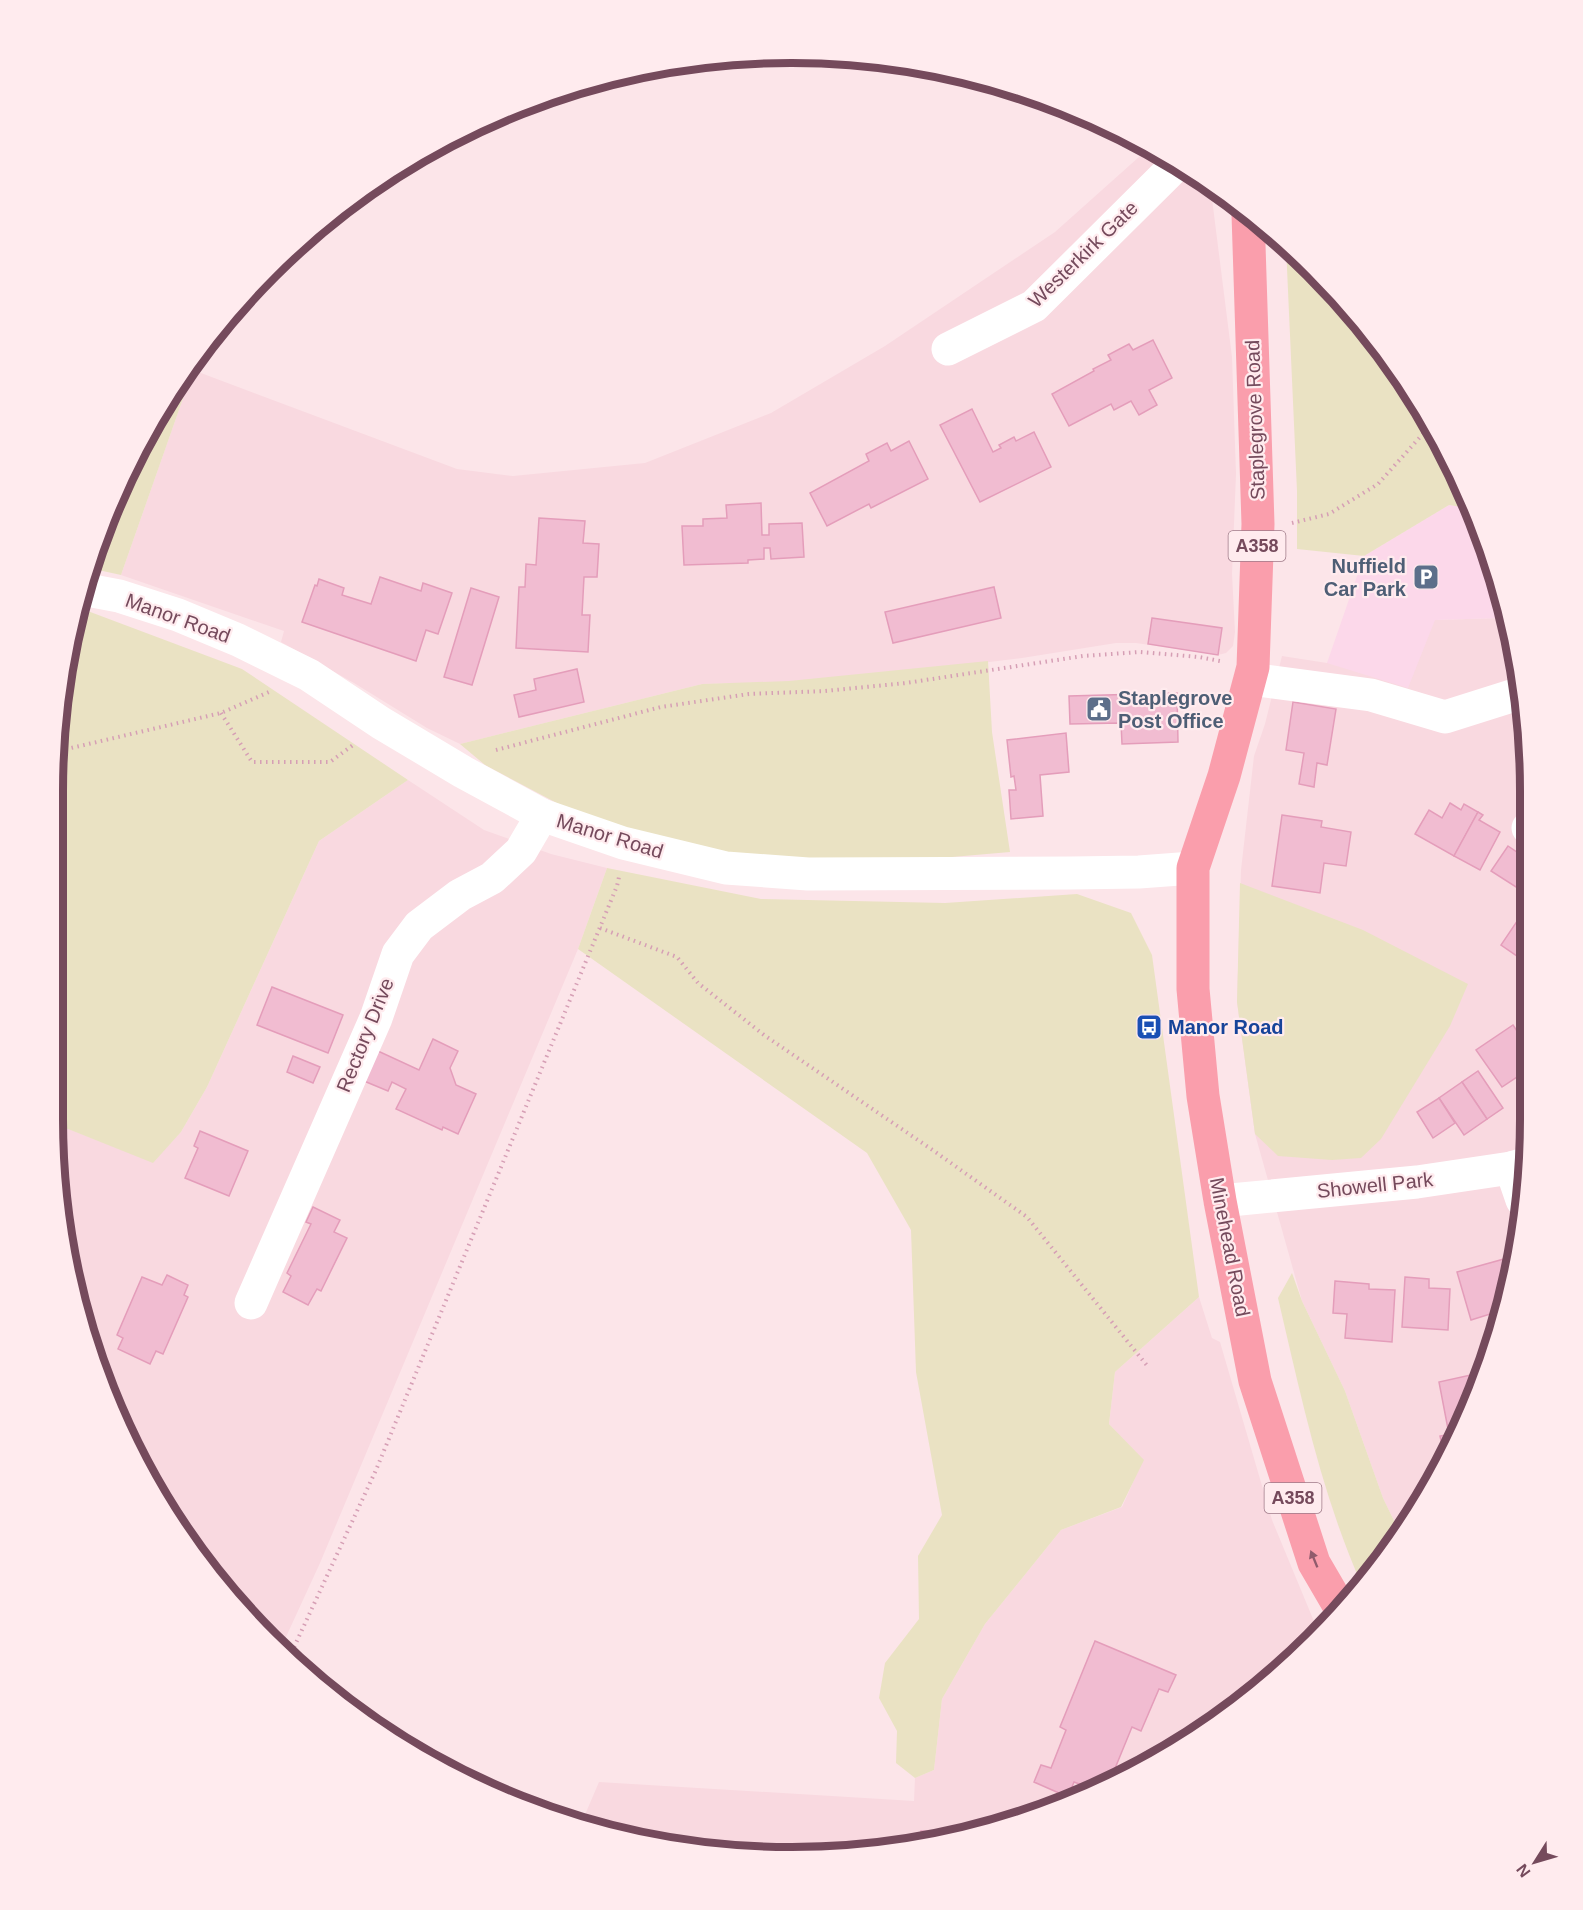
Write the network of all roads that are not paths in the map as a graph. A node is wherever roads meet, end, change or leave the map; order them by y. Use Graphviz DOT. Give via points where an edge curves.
graph roads {
  1 [pos="1171,170"];
  2 [pos="1248,225"];
  3 [pos="948,349"];
  4 [pos="92,591"];
  5 [pos="1252,673"];
  6 [pos="1514,695"];
  7 [pos="542,815"];
  8 [pos="1193,868"];
  9 [pos="1518,1165"];
  10 [pos="1220,1202"];
  11 [pos="251,1303"];
  12 [pos="1337,1602"];
  1 -- 3 [label="street, Westerkirk Gate" via="1034,306"];
  2 -- 5 [label="main road, Staplegrove Road / A358" via="1258,524"];
  4 -- 7 [label="street, Manor Road" via="178,615 309,675 381,723"];
  5 -- 6 [label="street" via="1371,694 1445,717"];
  5 -- 8 [label="main road, Staplegrove Road / A358" via="1224,776"];
  7 -- 8 [label="street, Manor Road" via="623,843 726,868 808,874 1139,872"];
  7 -- 11 [label="street, Rectory Drive" via="521,851 492,878 460,895 419,926 398,954 375,1018"];
  8 -- 10 [label="main road, Minehead Road / A358" via="1193,989 1203,1096"];
  9 -- 10 [label="street, Showell Park" via="1417,1182"];
  12 -- 10 [label="main road, Minehead Road / A358, one-way" via="1314,1563 1255,1381"];
}
